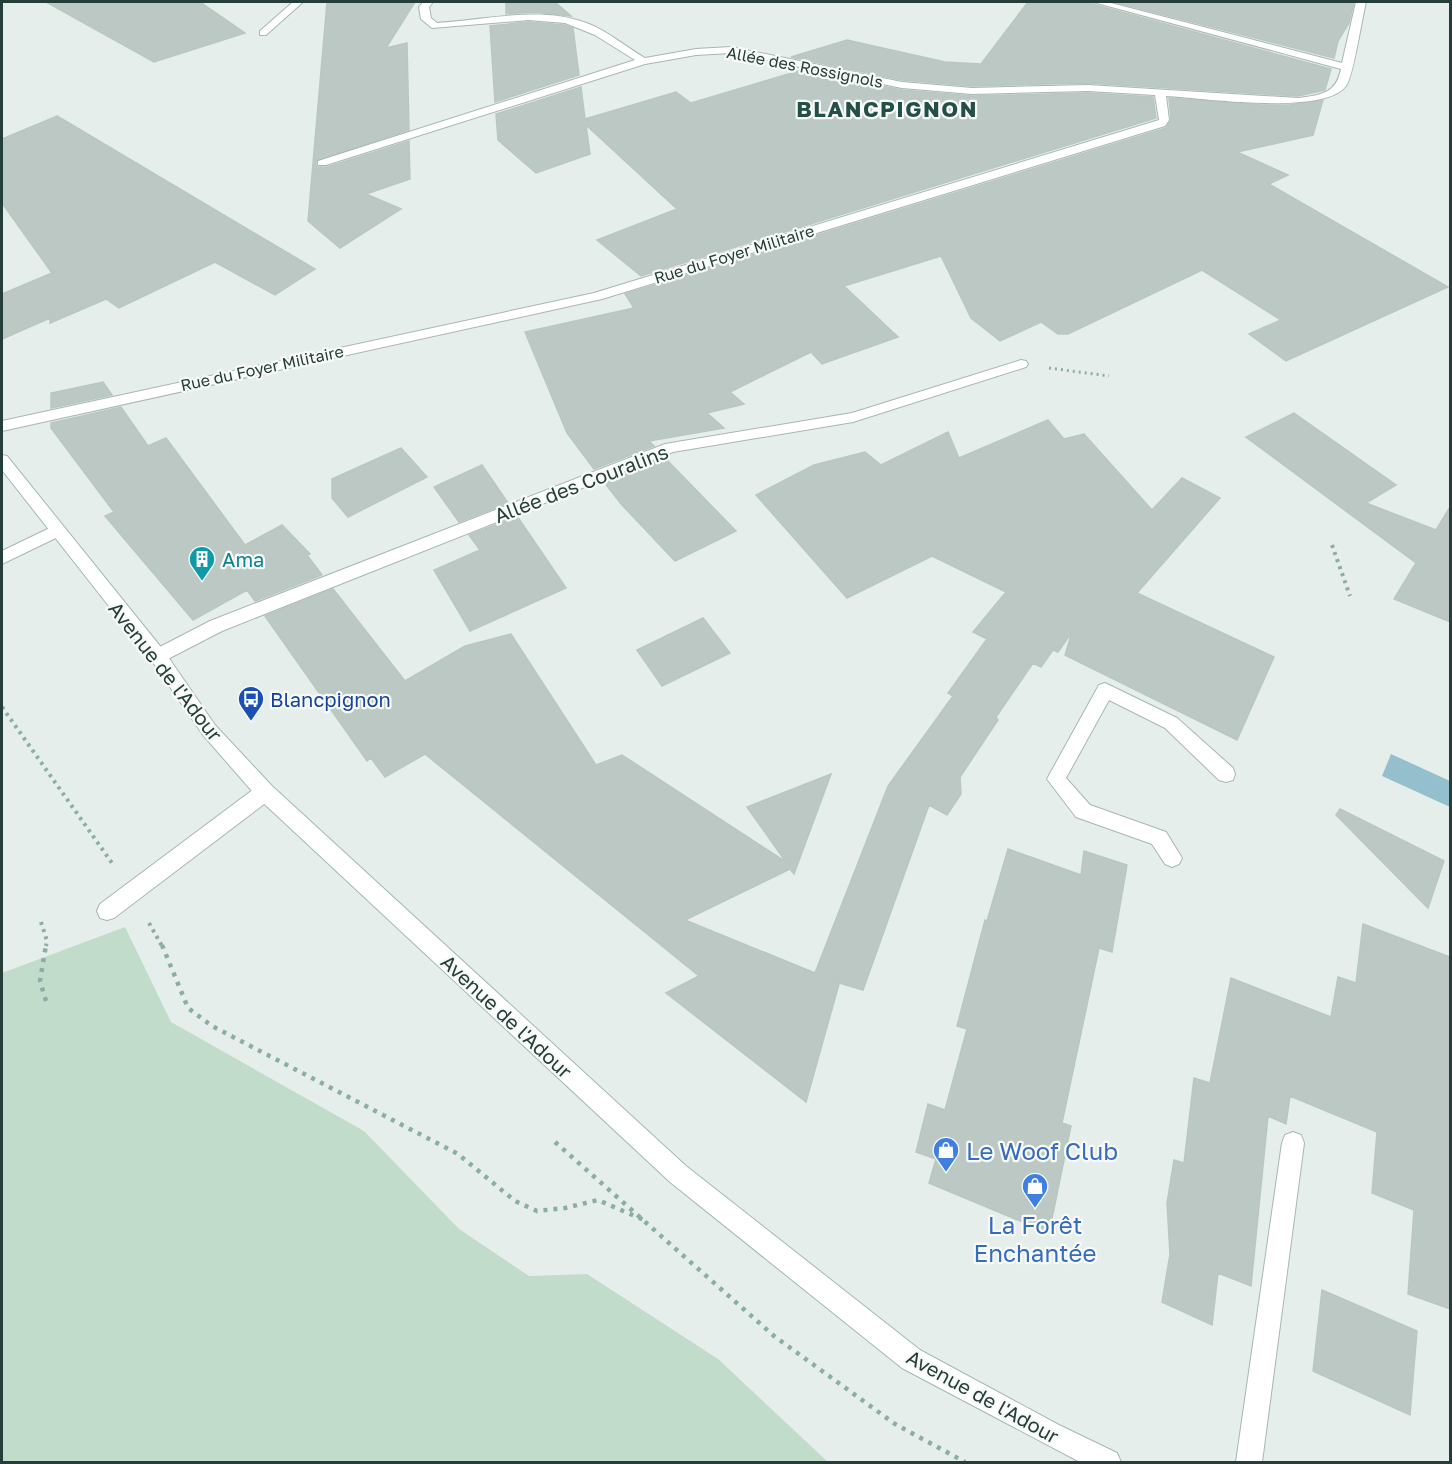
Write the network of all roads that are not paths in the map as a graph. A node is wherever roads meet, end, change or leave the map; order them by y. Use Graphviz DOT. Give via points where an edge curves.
graph roads {
  1 [pos="298,2"];
  2 [pos="428,2"];
  3 [pos="1098,2"];
  4 [pos="1361,2"];
  5 [pos="263,33"];
  6 [pos="643,61"];
  7 [pos="1348,68"];
  8 [pos="1160,91"];
  9 [pos="322,163"];
  10 [pos="1021,364"];
  11 [pos="2,426"];
  12 [pos="2,460"];
  13 [pos="56,531"];
  14 [pos="2,558"];
  15 [pos="158,656"];
  16 [pos="1226,774"];
  17 [pos="265,792"];
  18 [pos="1173,858"];
  19 [pos="107,911"];
  20 [pos="1293,1143"];
  21 [pos="1108,1462"];
  22 [pos="1249,1462"];
  1 -- 5 [label="street"];
  2 -- 6 [label="street" via="424,7 426,19 435,26 511,18 557,19 584,26"];
  3 -- 7 [label="street"];
  4 -- 7 [label="street"];
  6 -- 8 [label="street, Allée des Rossignols" via="732,50 902,85 972,91"];
  6 -- 9 [label="street, Allée des Rossignols"];
  7 -- 8 [label="street" via="1335,93 1320,98"];
  8 -- 11 [label="street, Rue du Foyer Militaire" via="1164,120 1161,124 597,296"];
  10 -- 15 [label="street, Allée des Couralins" via="854,417 670,447 216,626"];
  12 -- 13 [label="street, Avenue de l'Adour"];
  13 -- 14 [label="street"];
  13 -- 15 [label="street, Avenue de l'Adour"];
  15 -- 17 [label="street, Avenue de l'Adour" via="209,729"];
  16 -- 18 [label="street" via="1171,723 1105,690 1056,779 1083,811 1159,838"];
  17 -- 19 [label="street"];
  17 -- 21 [label="street, Avenue de l'Adour" via="678,1174 911,1359"];
  20 -- 22 [label="street"];
}
